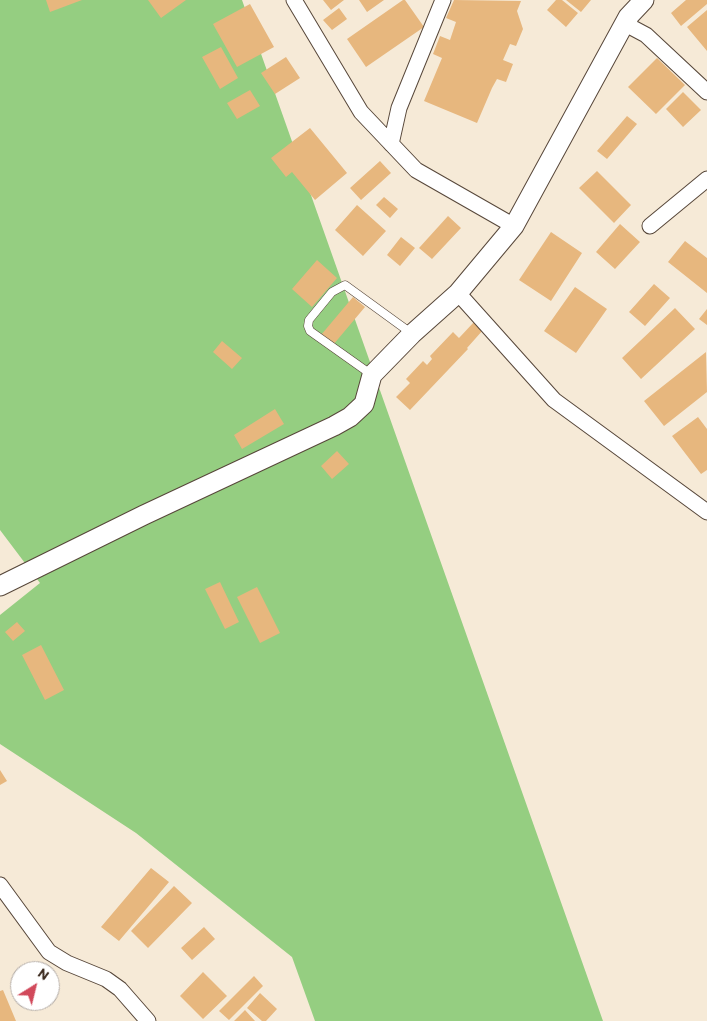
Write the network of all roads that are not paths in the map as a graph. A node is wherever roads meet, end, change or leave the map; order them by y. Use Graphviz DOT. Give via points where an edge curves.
graph roads {
  1 [pos="294,0"];
  2 [pos="443,0"];
  3 [pos="644,0"];
  4 [pos="628,17"];
  5 [pos="707,92"];
  6 [pos="391,144"];
  7 [pos="707,179"];
  8 [pos="514,226"];
  9 [pos="650,226"];
  10 [pos="458,293"];
  11 [pos="412,334"];
  12 [pos="372,375"];
  13 [pos="707,512"];
  14 [pos="0,586"];
  15 [pos="0,885"];
  16 [pos="148,1021"];
  1 -- 6 [label="street" via="361,112"];
  2 -- 6 [label="street" via="399,108"];
  3 -- 4 [label="street"];
  4 -- 5 [label="street" via="631,27 646,36"];
  4 -- 8 [label="street"];
  6 -- 8 [label="street" via="416,170"];
  7 -- 9 [label="street"];
  8 -- 10 [label="street"];
  10 -- 11 [label="street"];
  10 -- 13 [label="street" via="554,400"];
  11 -- 12 [label="street"];
  11 -- 12 [label="lane" via="345,285 332,292 309,320 310,331"];
  12 -- 14 [label="street" via="364,404 350,417"];
  15 -- 16 [label="street" via="49,952 67,963 106,978"];
}
